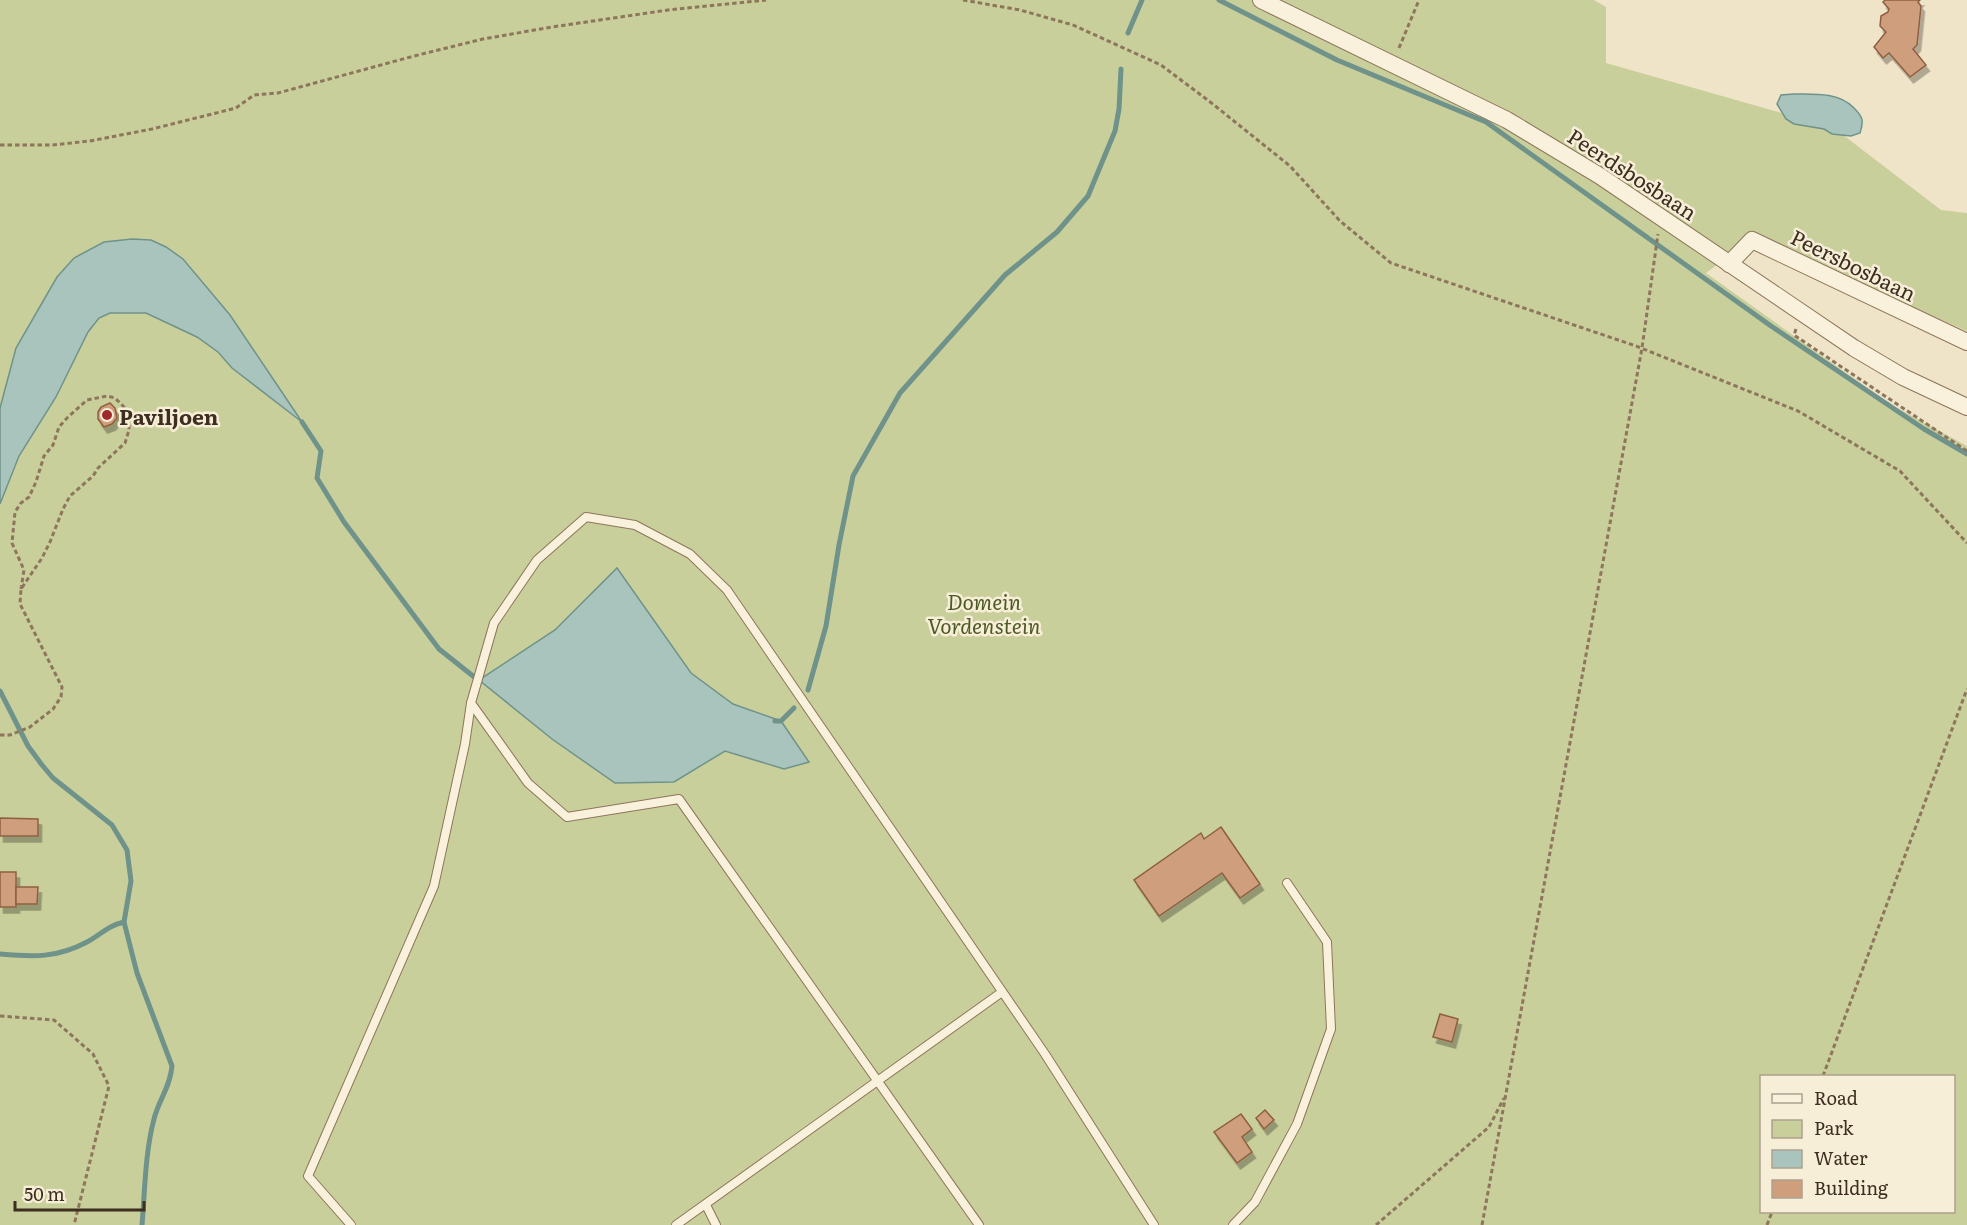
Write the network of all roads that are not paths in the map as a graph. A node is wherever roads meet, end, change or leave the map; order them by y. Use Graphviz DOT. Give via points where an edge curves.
graph roads {
  1 [pos="1262,0"];
  2 [pos="1729,264"];
  3 [pos="1967,342"];
  4 [pos="1967,407"];
  5 [pos="471,703"];
  6 [pos="1287,883"];
  7 [pos="1002,992"];
  8 [pos="879,1081"];
  9 [pos="706,1205"];
  10 [pos="351,1225"];
  11 [pos="676,1225"];
  12 [pos="716,1225"];
  13 [pos="979,1225"];
  14 [pos="1154,1225"];
  15 [pos="1233,1225"];
  1 -- 2 [label="street, Peerdsbosbaan" via="1507,120 1600,176"];
  2 -- 3 [label="street, Peersbosbaan" via="1752,240"];
  2 -- 4 [label="street, Peerdsbosbaan" via="1903,377"];
  5 -- 7 [label="lane" via="494,624 537,560 586,517 635,525 681,549 727,590"];
  5 -- 8 [label="lane" via="528,783 567,818 679,799"];
  5 -- 10 [label="lane" via="434,886 308,1176"];
  6 -- 15 [label="lane" via="1327,942 1331,1029 1297,1124 1255,1202"];
  7 -- 8 [label="lane"];
  7 -- 14 [label="lane"];
  8 -- 9 [label="lane"];
  8 -- 13 [label="lane"];
  9 -- 11 [label="lane"];
  9 -- 12 [label="lane"];
}
